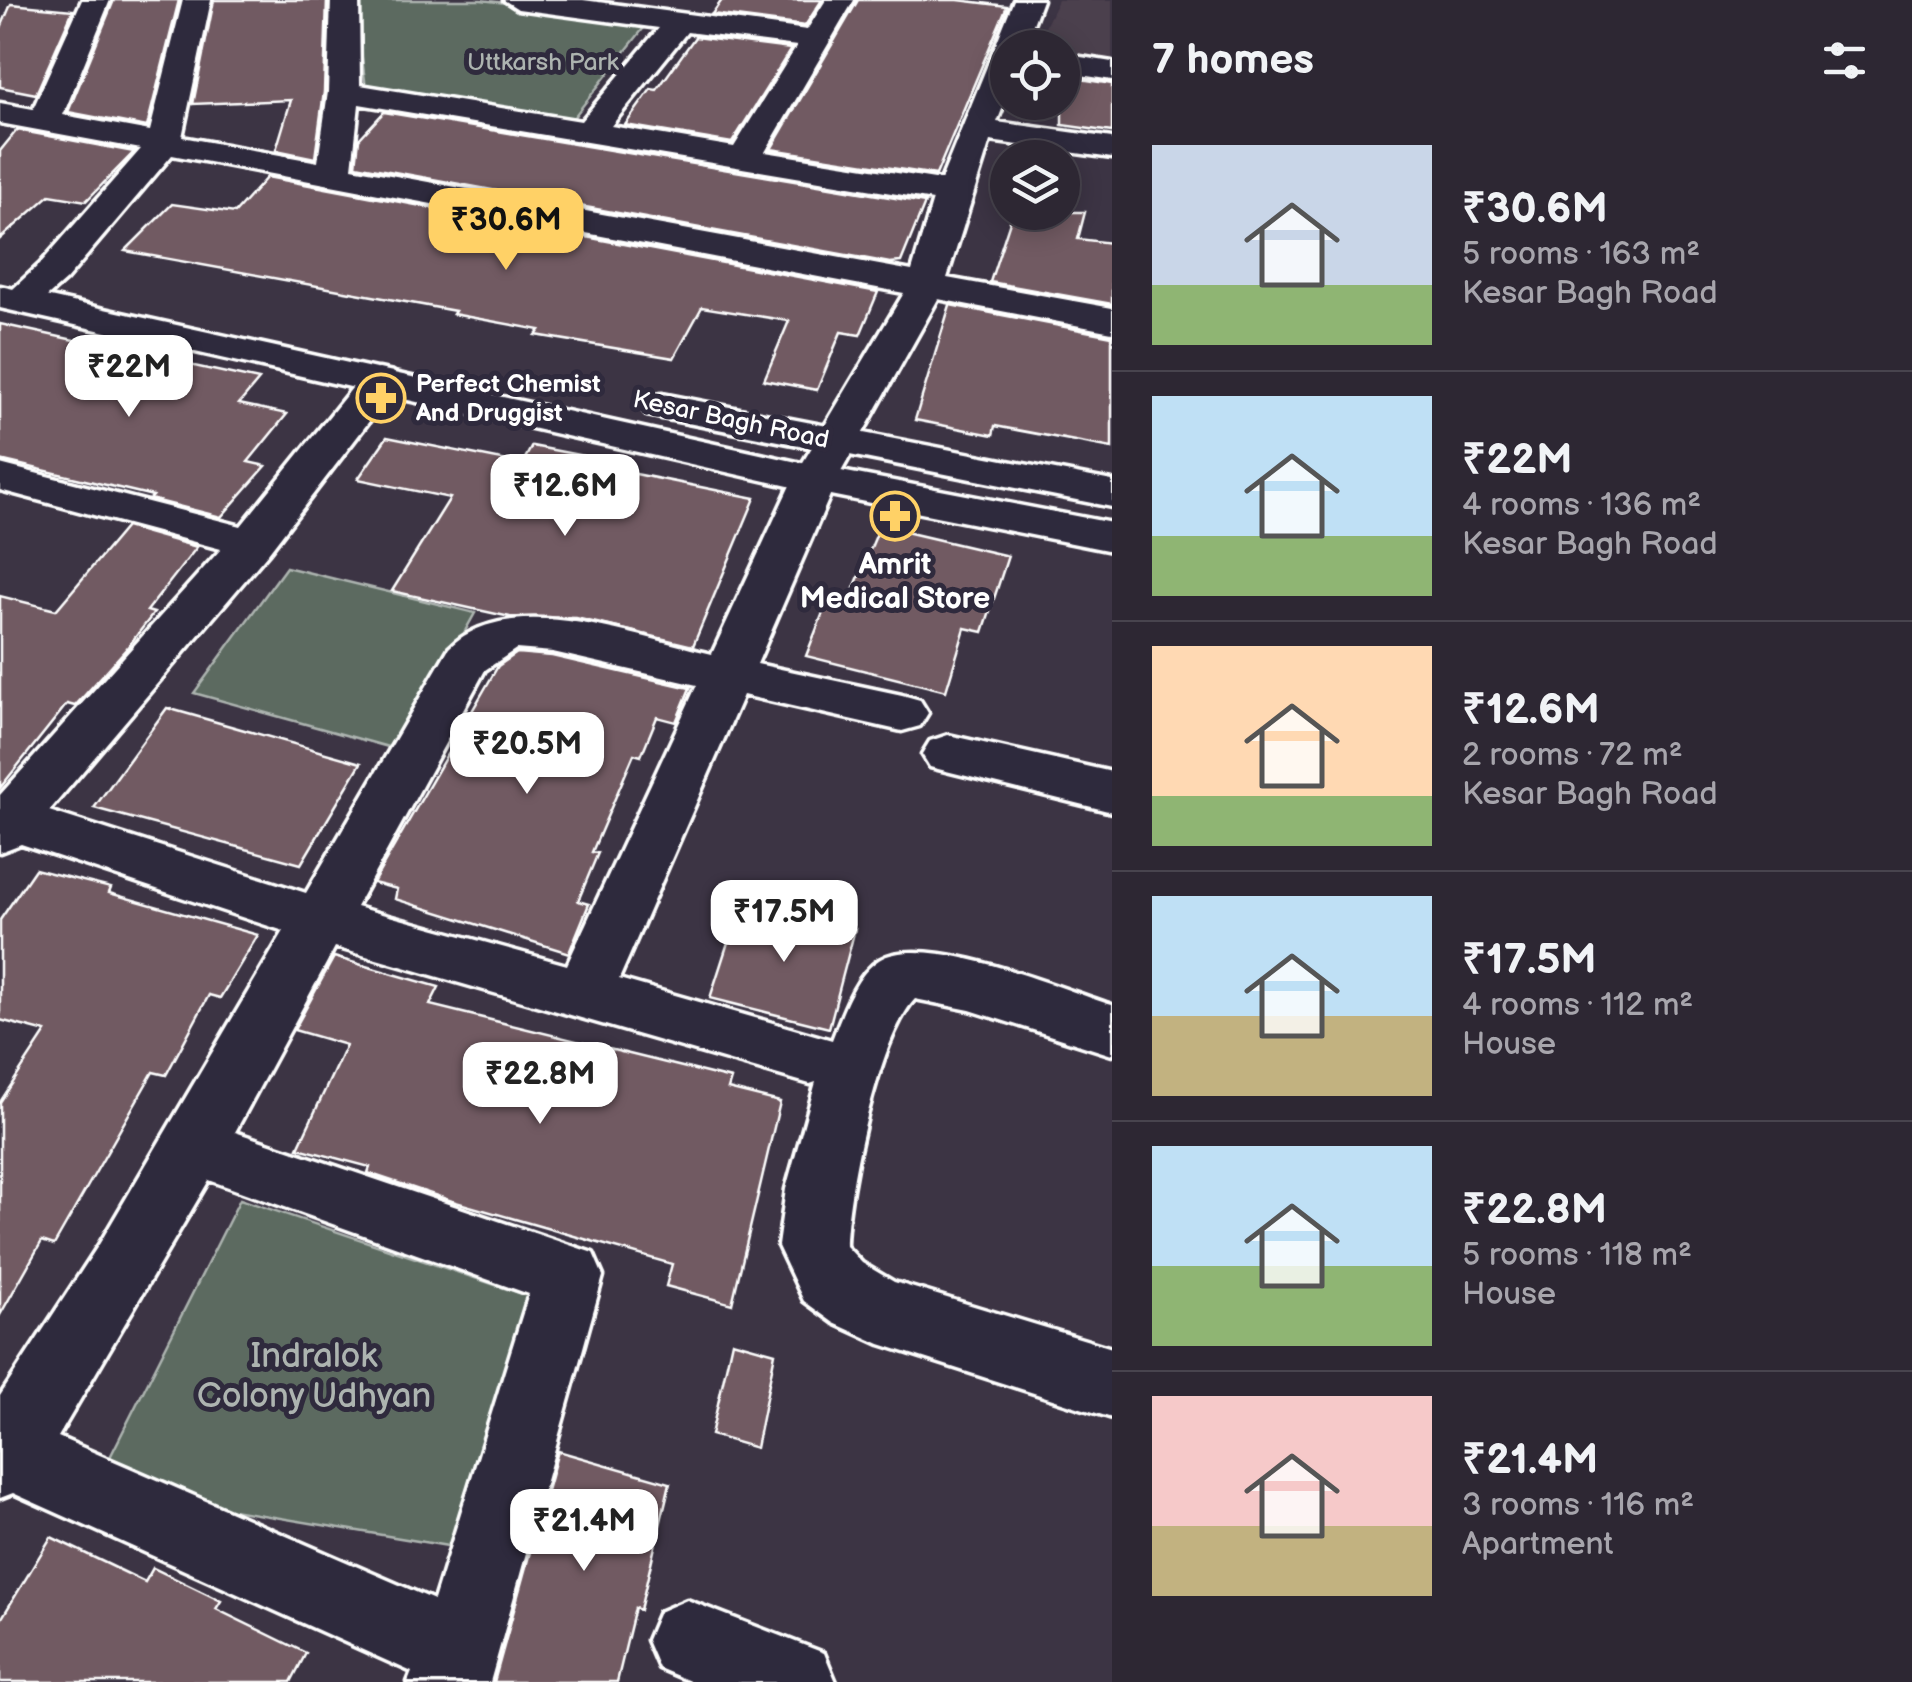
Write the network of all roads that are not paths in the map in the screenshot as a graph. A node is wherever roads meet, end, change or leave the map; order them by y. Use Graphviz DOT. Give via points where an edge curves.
graph roads {
  1 [pos="96,0"];
  2 [pos="197,0"];
  3 [pos="345,0"];
  4 [pos="518,0"];
  5 [pos="840,0"];
  6 [pos="1028,0"];
  7 [pos="680,21"];
  8 [pos="1016,30"];
  9 [pos="816,40"];
  10 [pos="1080,66"];
  11 [pos="1112,71"];
  12 [pos="344,92"];
  13 [pos="990,102"];
  14 [pos="0,112"];
  15 [pos="44,121"];
  16 [pos="590,130"];
  17 [pos="980,130"];
  18 [pos="164,143"];
  19 [pos="1112,148"];
  20 [pos="746,156"];
  21 [pos="334,174"];
  22 [pos="954,193"];
  23 [pos="0,261"];
  24 [pos="53,272"];
  25 [pos="926,287"];
  26 [pos="9,299"];
  27 [pos="1112,320"];
  28 [pos="380,382"];
  29 [pos="826,460"];
  30 [pos="3,482"];
  31 [pos="1112,494"];
  32 [pos="1112,537"];
  33 [pos="252,543"];
  34 [pos="725,671"];
  35 [pos="902,714"];
  36 [pos="948,754"];
  37 [pos="1112,792"];
  38 [pos="3,822"];
  39 [pos="317,919"];
  40 [pos="584,992"];
  41 [pos="1112,1030"];
  42 [pos="810,1058"];
  43 [pos="196,1147"];
  44 [pos="1112,1383"];
  45 [pos="3,1457"];
  46 [pos="688,1640"];
  47 [pos="454,1667"];
  48 [pos="795,1682"];
  1 -- 15 [label="street"];
  2 -- 18 [label="street"];
  3 -- 12 [label="street"];
  4 -- 7 [label="street"];
  5 -- 9 [label="street"];
  6 -- 8 [label="street"];
  7 -- 9 [label="street"];
  7 -- 16 [label="street"];
  9 -- 20 [label="street"];
  10 -- 11 [label="street"];
  12 -- 16 [label="street"];
  12 -- 21 [label="street"];
  13 -- 17 [label="street"];
  14 -- 15 [label="street"];
  15 -- 18 [label="street"];
  16 -- 20 [label="street"];
  17 -- 19 [label="street"];
  17 -- 22 [label="street"];
  18 -- 21 [label="street"];
  18 -- 24 [label="street"];
  20 -- 22 [label="street"];
  21 -- 25 [label="street"];
  22 -- 25 [label="street"];
  23 -- 24 [label="street, Kesar Bagh Road"];
  24 -- 26 [label="street"];
  24 -- 29 [label="street, Kesar Bagh Road"];
  25 -- 27 [label="street"];
  25 -- 29 [label="street"];
  26 -- 28 [label="street, Kesar Bagh Road"];
  28 -- 29 [label="street, Kesar Bagh Road"];
  28 -- 33 [label="street"];
  29 -- 31 [label="street, Kesar Bagh Road"];
  29 -- 32 [label="street, Kesar Bagh Road"];
  29 -- 34 [label="street"];
  30 -- 33 [label="street"];
  33 -- 38 [label="street"];
  34 -- 35 [label="street"];
  34 -- 39 [label="street" via="526,632 482,641"];
  34 -- 40 [label="street"];
  36 -- 37 [label="street"];
  38 -- 39 [label="street"];
  39 -- 40 [label="street"];
  39 -- 43 [label="street"];
  40 -- 42 [label="street"];
  41 -- 44 [label="street" via="929,976 896,978 884,988 852,1067 814,1205 812,1247 823,1273 880,1311"];
  43 -- 45 [label="street"];
  43 -- 47 [label="street" via="569,1276"];
  45 -- 47 [label="street"];
  46 -- 48 [label="street"];
}
